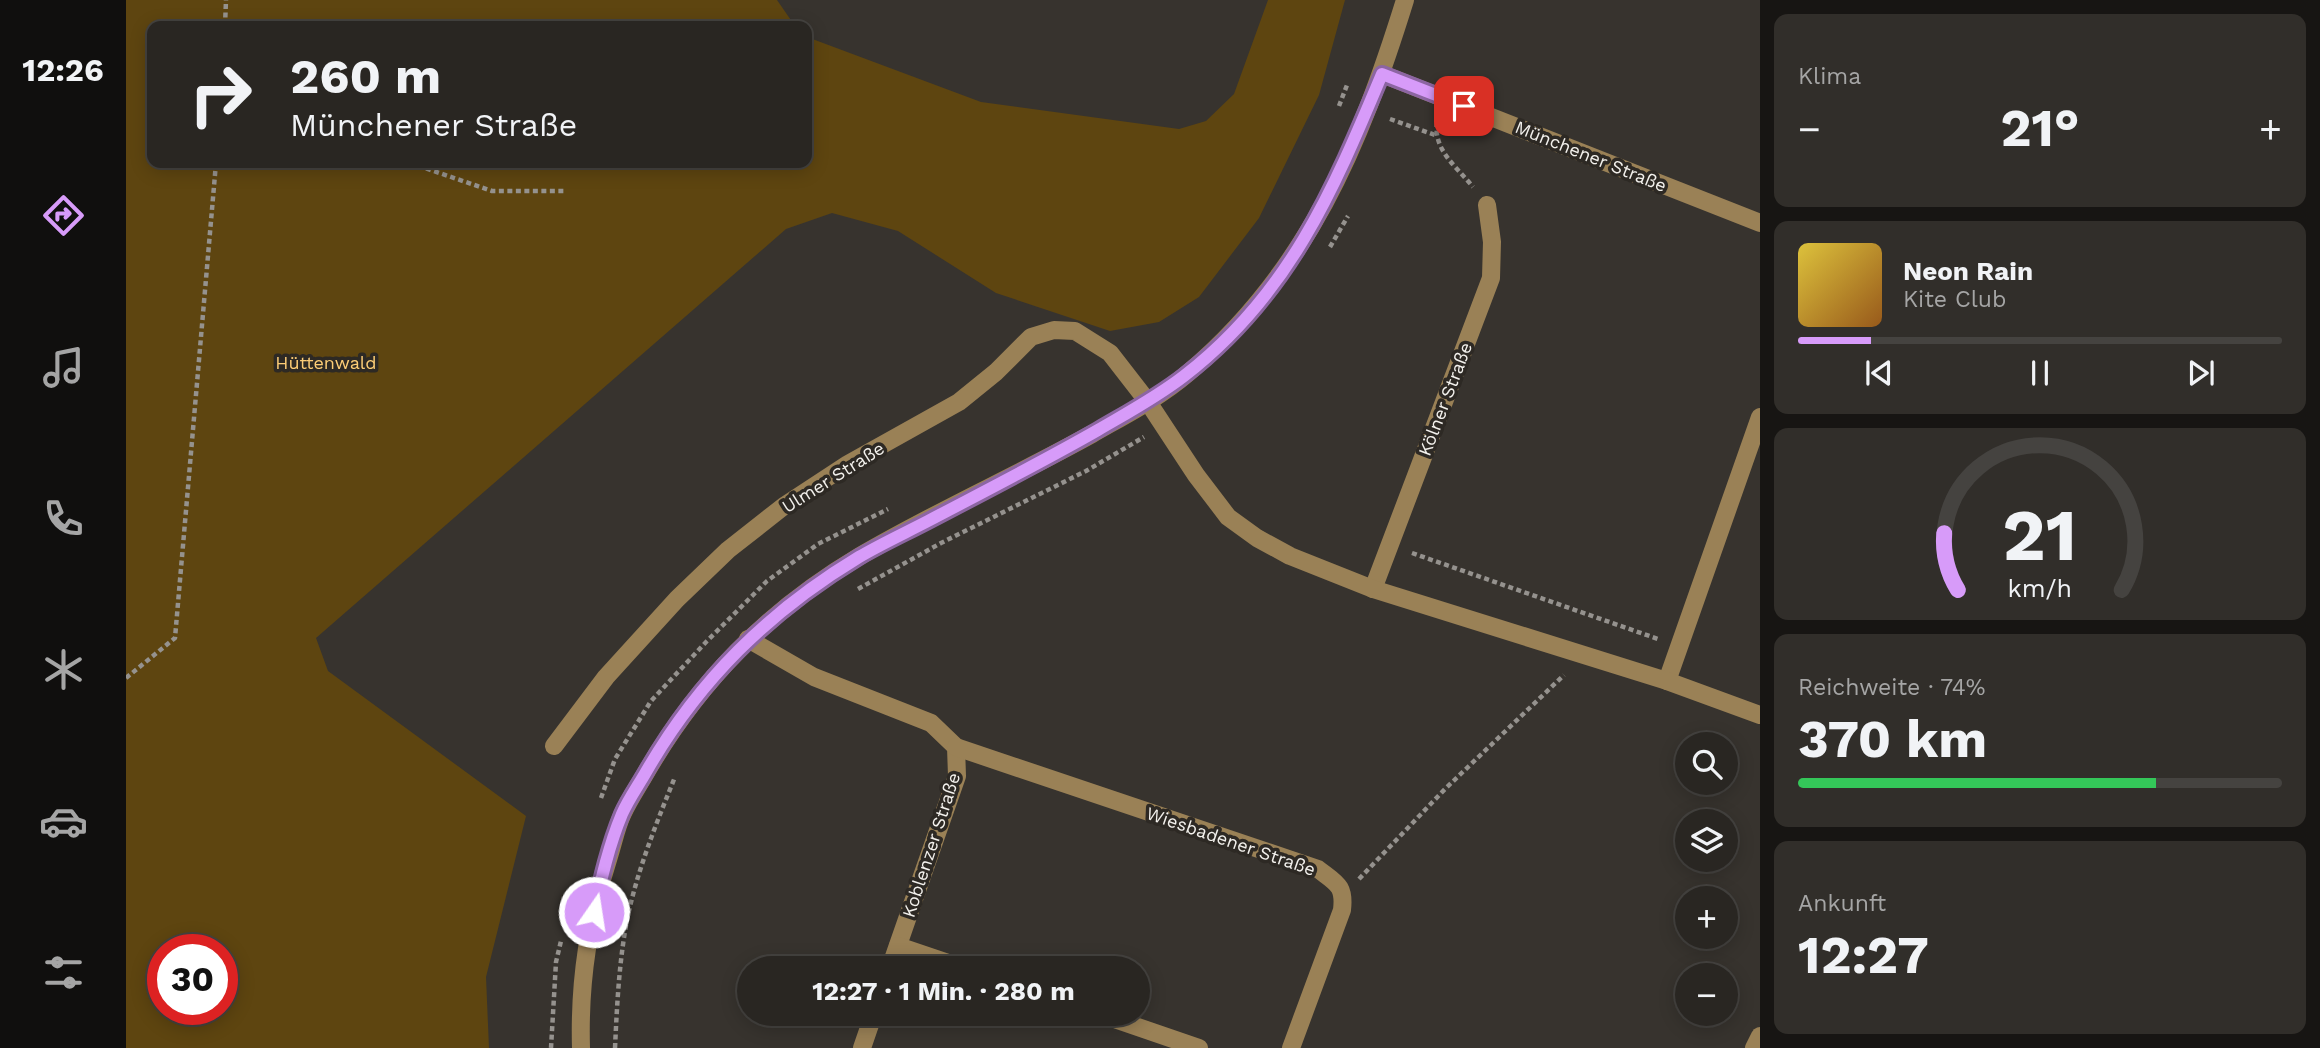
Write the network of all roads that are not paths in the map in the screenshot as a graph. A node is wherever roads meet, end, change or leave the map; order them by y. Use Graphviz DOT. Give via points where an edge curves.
graph roads {
  1 [pos="1405,0"];
  2 [pos="1382,74"];
  3 [pos="1487,205"];
  4 [pos="1760,223"];
  5 [pos="1148,402"];
  6 [pos="1760,416"];
  7 [pos="1373,589"];
  8 [pos="748,639"];
  9 [pos="1667,681"];
  10 [pos="1760,715"];
  11 [pos="554,746"];
  12 [pos="956,747"];
  13 [pos="898,946"];
  14 [pos="894,956"];
  15 [pos="928,956"];
  16 [pos="870,1026"];
  17 [pos="1135,1026"];
  18 [pos="1760,1036"];
  19 [pos="581,1048"];
  20 [pos="862,1048"];
  21 [pos="1199,1048"];
  22 [pos="1291,1048"];
  23 [pos="1754,1048"];
  1 -- 2 [label="street"];
  2 -- 4 [label="street, Münchener Straße"];
  2 -- 5 [label="street" via="1341,172 1303,243 1269,292 1186,375"];
  3 -- 7 [label="street, Kölner Straße" via="1491,278"];
  5 -- 7 [label="street" via="1228,517 1290,556"];
  5 -- 8 [label="street" via="860,557 799,597"];
  5 -- 11 [label="street, Ulmer Straße" via="1110,354 1075,331 1054,330 1031,337 960,402 848,464 728,550 606,677"];
  6 -- 9 [label="street"];
  7 -- 9 [label="street"];
  8 -- 12 [label="street, Koblenzer Straße" via="814,677 931,723"];
  8 -- 19 [label="street" via="695,697 623,813 599,887 583,963"];
  9 -- 10 [label="street"];
  12 -- 13 [label="street, Koblenzer Straße" via="957,776"];
  12 -- 22 [label="street, Wiesbadener Straße" via="1318,869 1339,886 1342,910"];
  13 -- 14 [label="street, Koblenzer Straße"];
  13 -- 15 [label="street"];
  16 -- 20 [label="street"];
  17 -- 21 [label="street"];
  18 -- 23 [label="street"];
}
